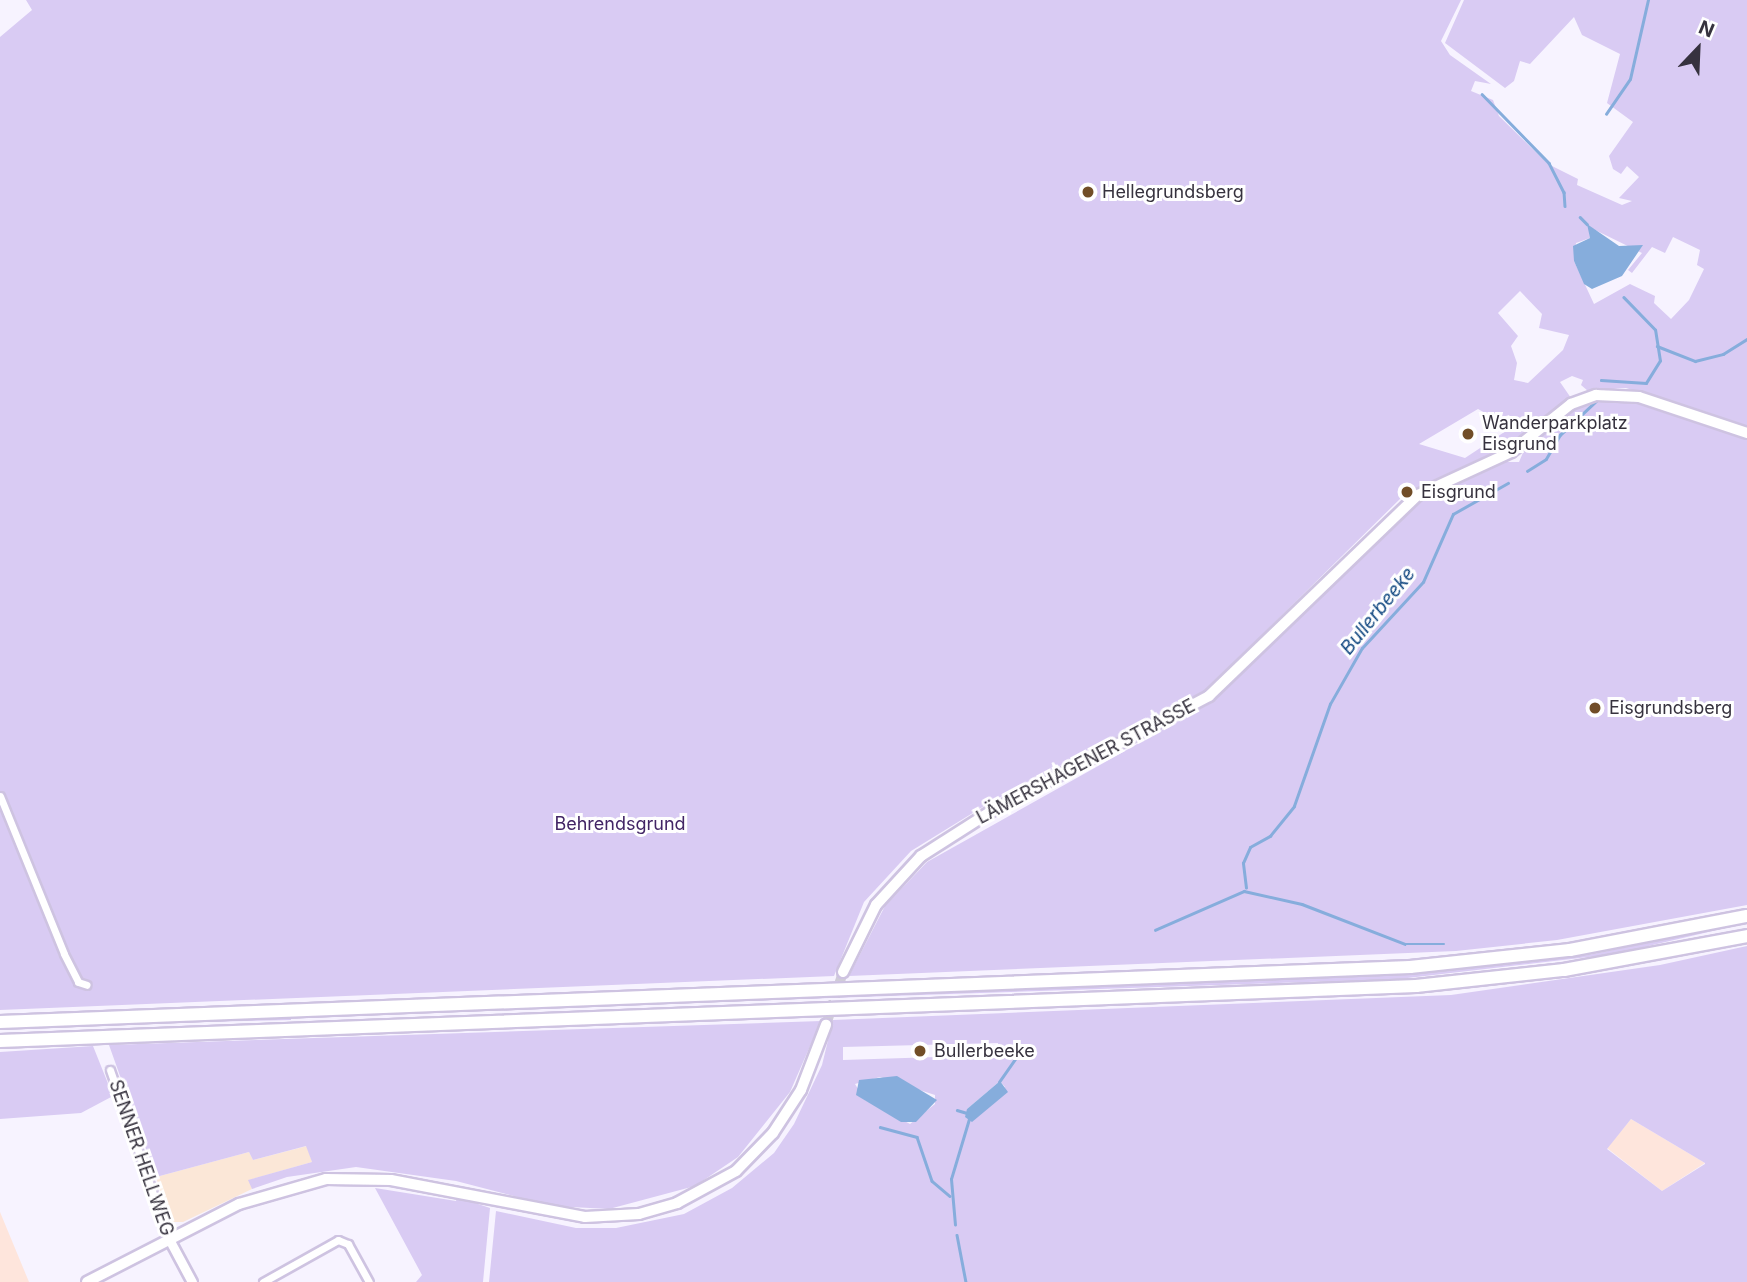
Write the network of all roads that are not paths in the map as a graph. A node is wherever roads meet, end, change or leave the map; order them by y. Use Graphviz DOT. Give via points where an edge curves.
graph roads {
  1 [pos="1747,433"];
  2 [pos="0,796"];
  3 [pos="1747,916"];
  4 [pos="1747,936"];
  5 [pos="843,972"];
  6 [pos="87,985"];
  7 [pos="0,1022"];
  8 [pos="826,1025"];
  9 [pos="0,1041"];
  10 [pos="110,1070"];
  11 [pos="169,1239"];
  12 [pos="87,1282"];
  13 [pos="192,1282"];
  14 [pos="262,1282"];
  15 [pos="369,1282"];
  1 -- 5 [label="main road, LÄMERSHAGENER STRASSE" via="1626,394 1596,395 1571,404 1511,452 1418,495 1209,696 990,812 921,856 876,905"];
  2 -- 6 [label="street" via="65,954 78,982"];
  3 -- 7 [label="highway" via="1608,944 1449,964"];
  4 -- 9 [label="highway" via="1595,965 1451,983"];
  8 -- 11 [label="main road" via="804,1083 773,1133 736,1171 677,1203 639,1214 585,1217 416,1184 337,1178 265,1193"];
  10 -- 11 [label="street, SENNER HELLWEG"];
  11 -- 12 [label="main road"];
  11 -- 13 [label="street, SENNER HELLWEG"];
  14 -- 15 [label="street" via="338,1240 348,1244"];
}
